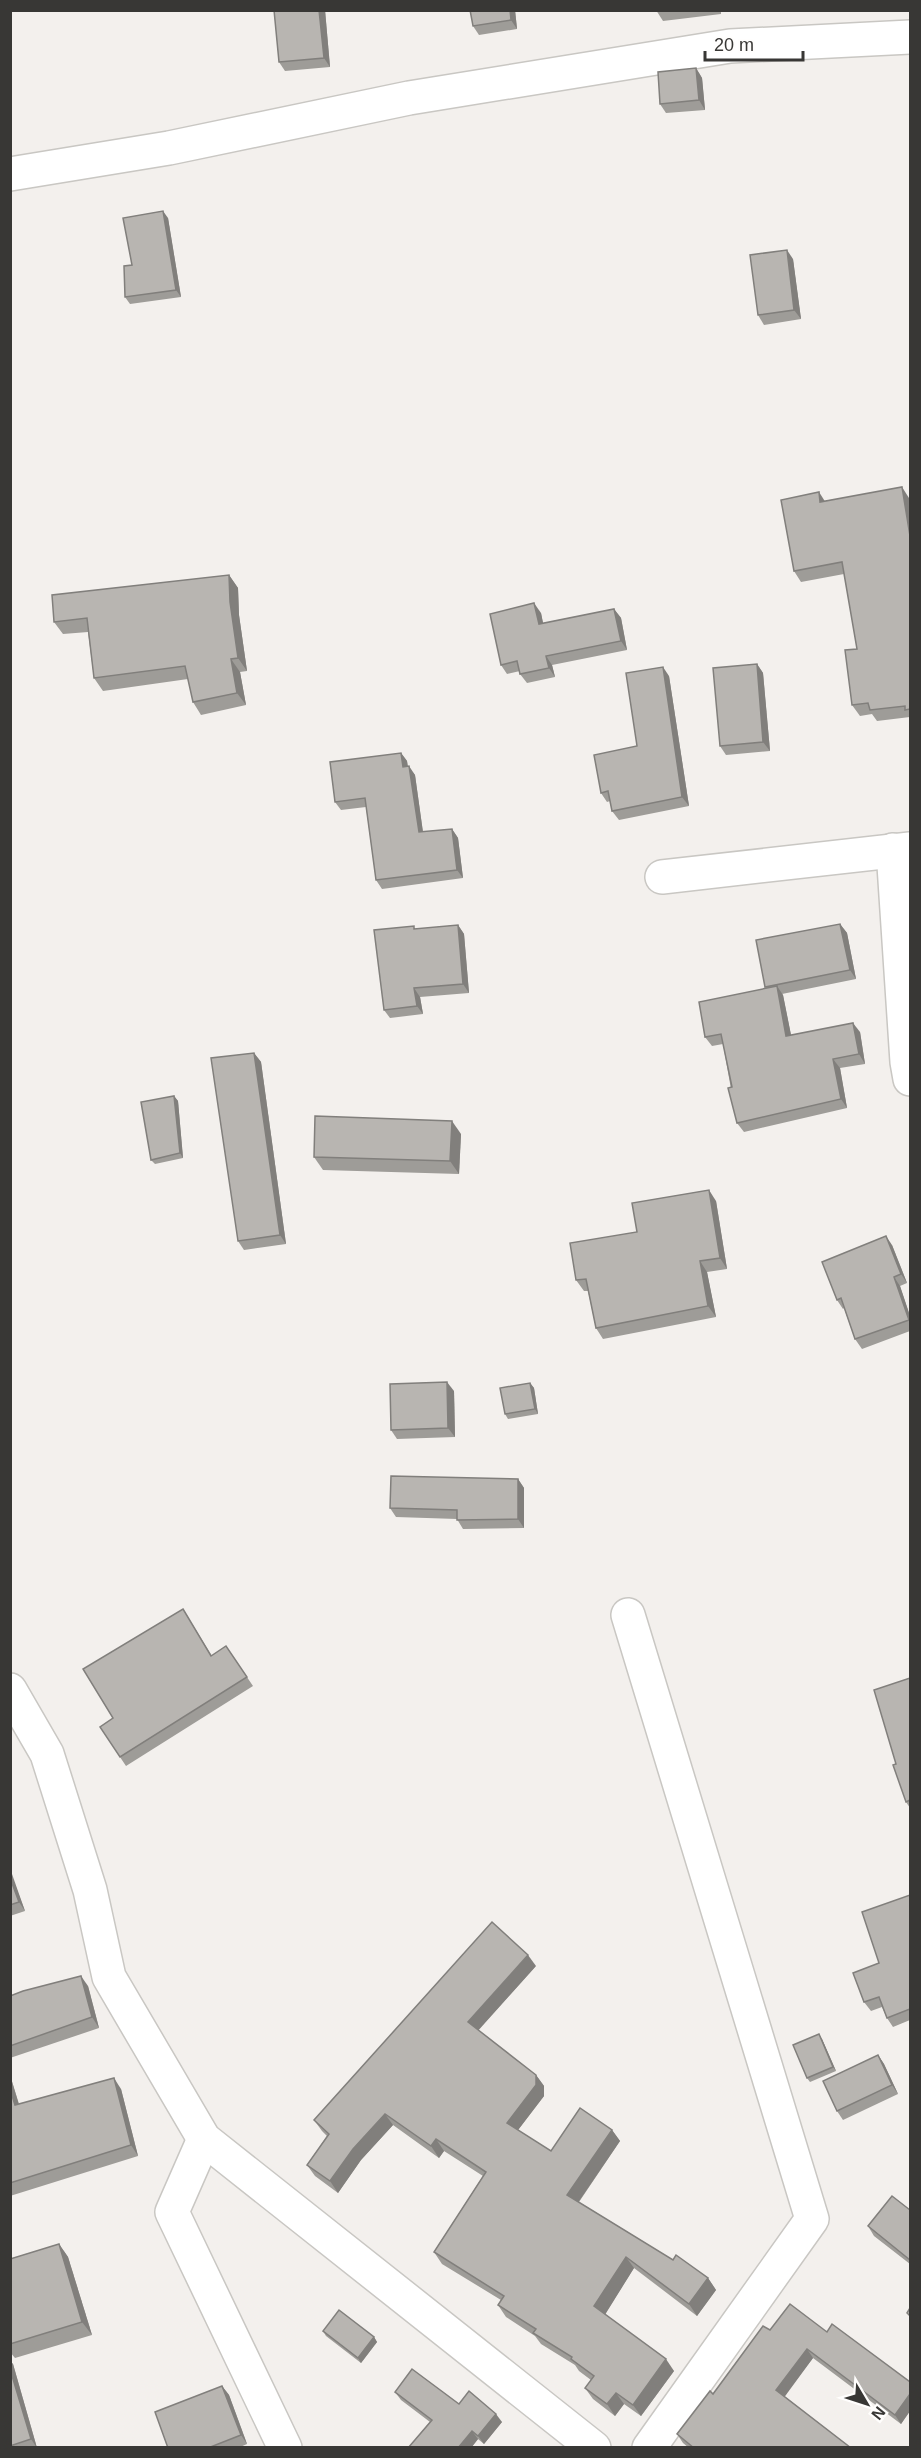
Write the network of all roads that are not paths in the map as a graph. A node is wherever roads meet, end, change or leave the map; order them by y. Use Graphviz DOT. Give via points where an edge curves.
graph roads {
  1 [pos="910,37"];
  2 [pos="10,174"];
  3 [pos="902,849"];
  4 [pos="662,877"];
  5 [pos="910,1079"];
  6 [pos="628,1615"];
  7 [pos="10,1690"];
  8 [pos="204,2139"];
  9 [pos="285,2448"];
  10 [pos="594,2448"];
  11 [pos="649,2448"];
  1 -- 2 [label="street" via="730,46 409,98 169,148"];
  3 -- 4 [label="street"];
  3 -- 5 [label="street"];
  6 -- 11 [label="street" via="812,2219"];
  7 -- 8 [label="street" via="46,1754 90,1890 109,1977"];
  8 -- 9 [label="street" via="171,2212"];
  8 -- 10 [label="street"];
}
